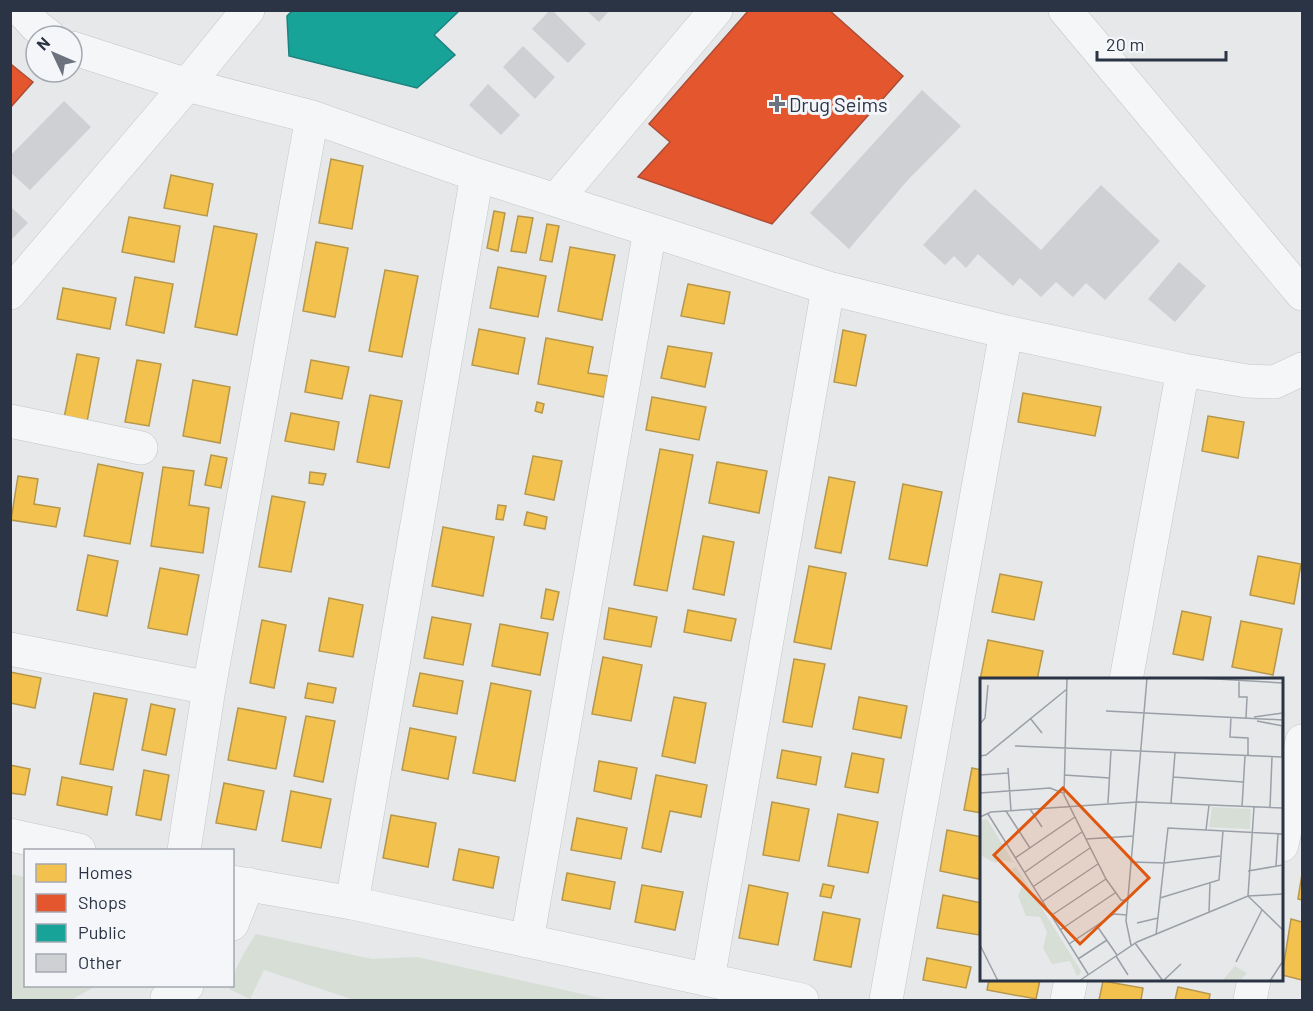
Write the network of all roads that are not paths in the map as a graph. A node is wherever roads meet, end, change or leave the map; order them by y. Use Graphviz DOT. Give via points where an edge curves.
graph roads {
  1 [pos="248,10"];
  2 [pos="716,10"];
  3 [pos="1070,12"];
  4 [pos="84,52"];
  5 [pos="187,85"];
  6 [pos="312,117"];
  7 [pos="477,175"];
  8 [pos="556,200"];
  9 [pos="650,230"];
  10 [pos="828,288"];
  11 [pos="10,293"];
  12 [pos="1302,294"];
  13 [pos="1006,332"];
  14 [pos="1302,369"];
  15 [pos="1183,370"];
  16 [pos="10,421"];
  17 [pos="141,448"];
  18 [pos="10,649"];
  19 [pos="1126,678"];
  20 [pos="209,688"];
  21 [pos="1302,745"];
  22 [pos="10,835"];
  23 [pos="1283,835"];
  24 [pos="74,849"];
  25 [pos="184,849"];
  26 [pos="240,883"];
  27 [pos="352,903"];
  28 [pos="234,914"];
  29 [pos="527,941"];
  30 [pos="708,980"];
  31 [pos="1071,981"];
  32 [pos="1254,981"];
  33 [pos="802,1000"];
  34 [pos="886,1000"];
  35 [pos="1067,1000"];
  36 [pos="1250,1000"];
  1 -- 5 [label="street"];
  2 -- 8 [label="street"];
  3 -- 12 [label="street"];
  4 -- 5 [label="street"];
  5 -- 6 [label="street"];
  5 -- 11 [label="street"];
  6 -- 7 [label="street"];
  6 -- 20 [label="street"];
  7 -- 8 [label="street"];
  7 -- 27 [label="street"];
  8 -- 9 [label="street"];
  9 -- 10 [label="street"];
  9 -- 29 [label="street"];
  10 -- 13 [label="street"];
  10 -- 30 [label="street"];
  13 -- 15 [label="street"];
  13 -- 34 [label="street"];
  14 -- 15 [label="street" via="1275,382"];
  15 -- 19 [label="street"];
  16 -- 17 [label="street"];
  18 -- 20 [label="street"];
  20 -- 25 [label="street"];
  21 -- 23 [label="street"];
  22 -- 24 [label="street"];
  26 -- 27 [label="street"];
  26 -- 28 [label="street"];
  27 -- 29 [label="street"];
  29 -- 30 [label="street"];
  30 -- 33 [label="street"];
  31 -- 35 [label="street"];
  32 -- 36 [label="street"];
}
